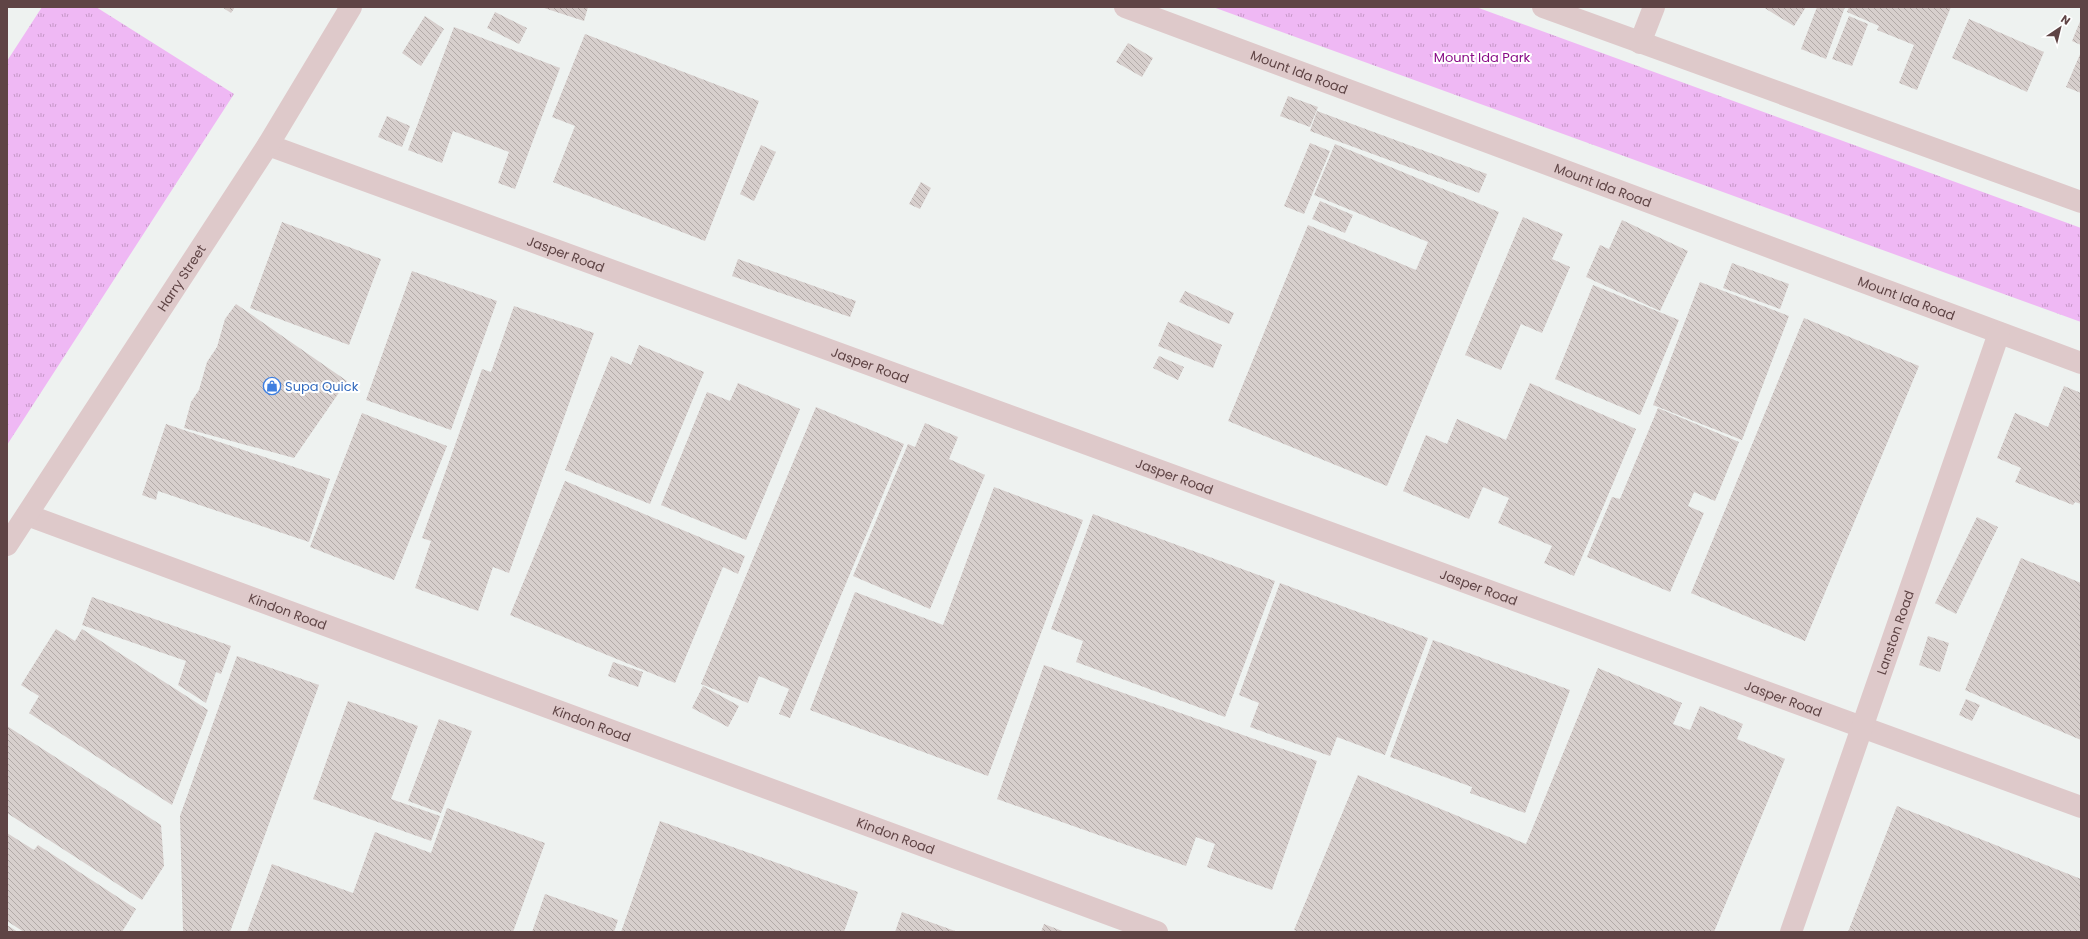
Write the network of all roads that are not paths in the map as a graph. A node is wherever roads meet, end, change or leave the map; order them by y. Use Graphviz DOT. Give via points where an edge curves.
graph roads {
  1 [pos="351,7"];
  2 [pos="1125,7"];
  3 [pos="1543,7"];
  4 [pos="1654,7"];
  5 [pos="1640,43"];
  6 [pos="268,145"];
  7 [pos="2081,202"];
  8 [pos="1999,333"];
  9 [pos="2081,363"];
  10 [pos="26,515"];
  11 [pos="7,545"];
  12 [pos="1862,728"];
  13 [pos="2081,807"];
  14 [pos="1157,932"];
  15 [pos="1790,932"];
  1 -- 6 [label="street, Harry Street"];
  2 -- 8 [label="street, Mount Ida Road"];
  3 -- 5 [label="street"];
  4 -- 5 [label="street"];
  5 -- 7 [label="street"];
  6 -- 10 [label="street, Harry Street"];
  6 -- 12 [label="street, Jasper Road"];
  8 -- 9 [label="street, Mount Ida Road"];
  8 -- 12 [label="street, Lanston Road"];
  10 -- 11 [label="street, Harry Street"];
  10 -- 14 [label="street, Kindon Road"];
  12 -- 13 [label="street, Jasper Road"];
  12 -- 15 [label="street, Lanston Road"];
}
